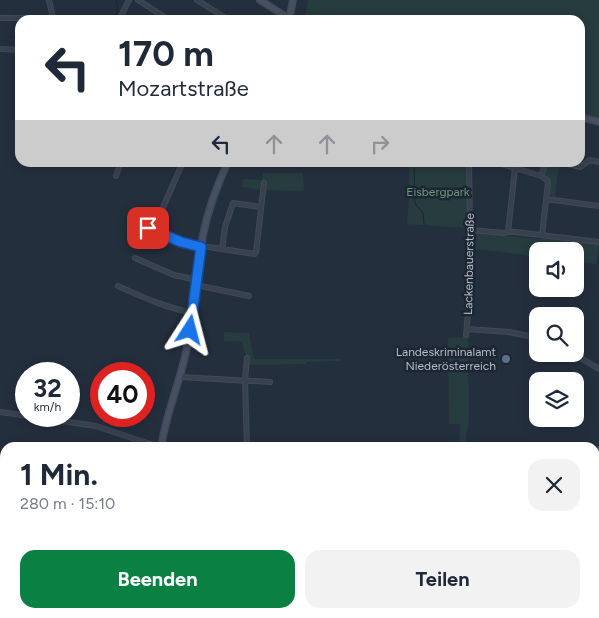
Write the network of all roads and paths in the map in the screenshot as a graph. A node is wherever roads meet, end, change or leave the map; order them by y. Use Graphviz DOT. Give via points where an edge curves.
graph roads {
  1 [pos="49,0"];
  2 [pos="129,0"];
  3 [pos="138,0"];
  4 [pos="198,0"];
  5 [pos="260,0"];
  6 [pos="293,0"];
  7 [pos="52,15"];
  8 [pos="122,15"];
  9 [pos="161,15"];
  10 [pos="221,15"];
  11 [pos="282,15"];
  12 [pos="291,15"];
  13 [pos="0,18"];
  14 [pos="15,18"];
  15 [pos="0,48"];
  16 [pos="15,50"];
  17 [pos="585,118"];
  18 [pos="599,122"];
  19 [pos="599,162"];
  20 [pos="585,164"];
  21 [pos="119,167"];
  22 [pos="182,167"];
  23 [pos="226,167"];
  24 [pos="469,167"];
  25 [pos="512,167"];
  26 [pos="544,167"];
  27 [pos="515,168"];
  28 [pos="116,176"];
  29 [pos="541,176"];
  30 [pos="264,183"];
  31 [pos="546,199"];
  32 [pos="599,206"];
  33 [pos="260,207"];
  34 [pos="470,230"];
  35 [pos="508,232"];
  36 [pos="542,235"];
  37 [pos="599,242"];
  38 [pos="201,247"];
  39 [pos="222,249"];
  40 [pos="134,258"];
  41 [pos="196,283"];
  42 [pos="118,286"];
  43 [pos="249,296"];
  44 [pos="193,313"];
  45 [pos="467,329"];
  46 [pos="466,335"];
  47 [pos="529,336"];
  48 [pos="247,358"];
  49 [pos="584,360"];
  50 [pos="599,370"];
  51 [pos="180,377"];
  52 [pos="245,380"];
  53 [pos="270,382"];
  54 [pos="0,412"];
  55 [pos="141,442"];
  56 [pos="162,442"];
  57 [pos="247,442"];
  1 -- 7 [label="street"];
  2 -- 8 [label="street"];
  3 -- 9 [label="street"];
  4 -- 10 [label="street"];
  5 -- 11 [label="street"];
  6 -- 12 [label="street"];
  13 -- 14 [label="street"];
  15 -- 16 [label="street"];
  17 -- 18 [label="street"];
  19 -- 20 [label="street" via="590,160"];
  21 -- 28 [label="street"];
  22 -- 38 [label="street" via="151,229"];
  23 -- 38 [label="street" via="212,202"];
  24 -- 34 [label="street, Lackenbauerstraße"];
  25 -- 27 [label="street"];
  26 -- 29 [label="street"];
  27 -- 29 [label="street"];
  27 -- 35 [label="street"];
  29 -- 31 [label="street" via="548,184"];
  30 -- 33 [label="street"];
  31 -- 32 [label="street"];
  31 -- 36 [label="street"];
  33 -- 39 [label="street" via="233,203"];
  33 -- 39 [label="street" via="256,253"];
  34 -- 35 [label="street"];
  34 -- 45 [label="street, Lackenbauerstraße"];
  35 -- 36 [label="street"];
  36 -- 37 [label="street"];
  38 -- 39 [label="street"];
  38 -- 41 [label="street"];
  40 -- 41 [label="street"];
  41 -- 43 [label="street"];
  41 -- 44 [label="street"];
  42 -- 44 [label="street" via="163,306"];
  44 -- 51 [label="street"];
  45 -- 46 [label="street, Lackenbauerstraße"];
  45 -- 47 [label="street"];
  48 -- 52 [label="street"];
  49 -- 50 [label="street"];
  51 -- 52 [label="street"];
  51 -- 56 [label="street"];
  52 -- 53 [label="street"];
  52 -- 57 [label="street"];
  54 -- 55 [label="street" via="96,426"];
}
